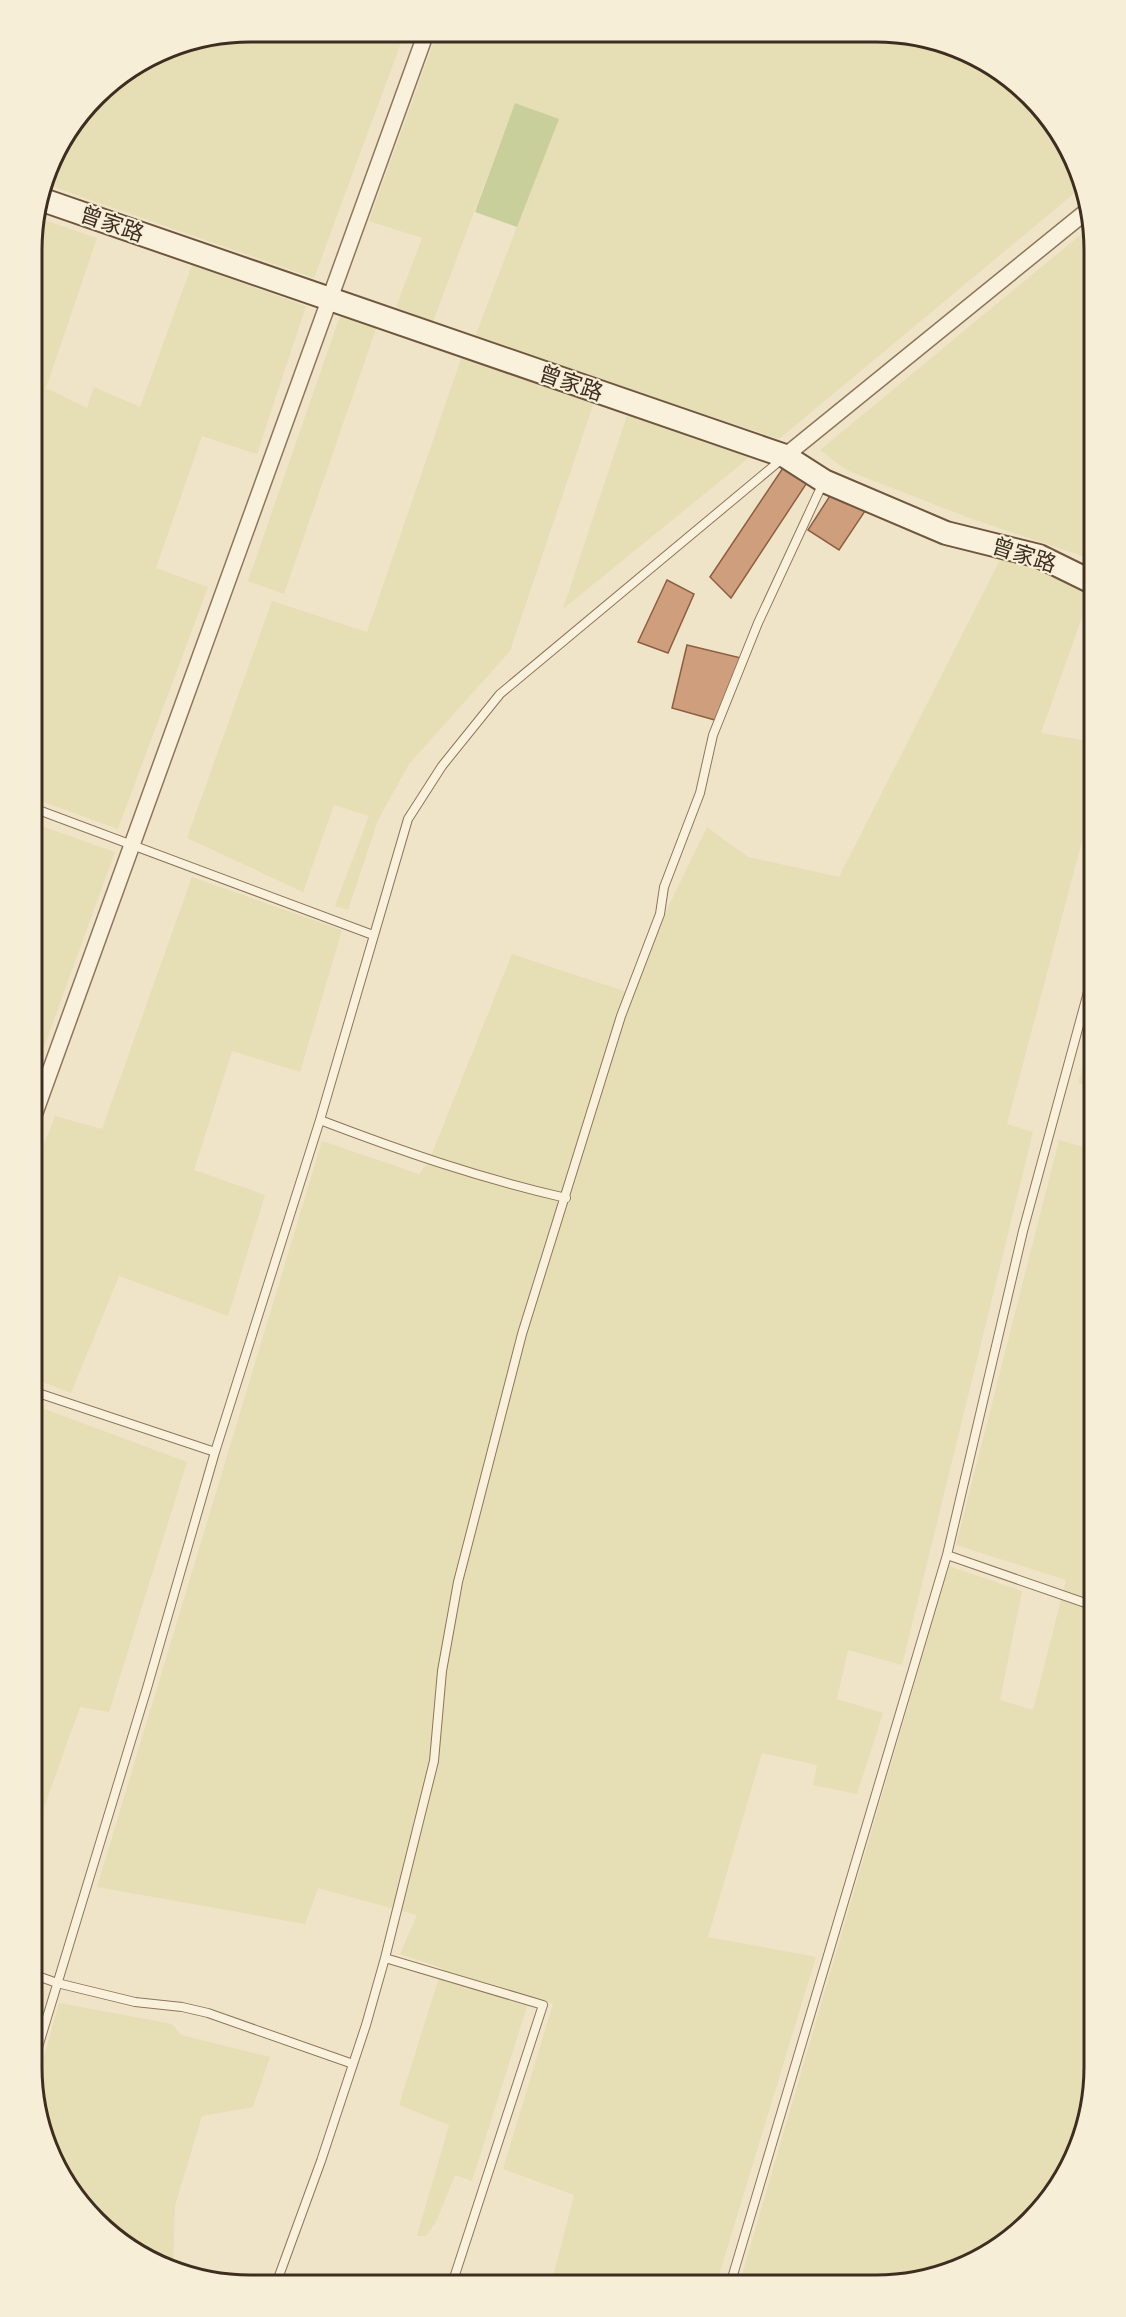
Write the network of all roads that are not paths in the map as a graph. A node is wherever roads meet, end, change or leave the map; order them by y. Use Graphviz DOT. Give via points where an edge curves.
graph roads {
  1 [pos="423,42"];
  2 [pos="48,202"];
  3 [pos="1081,216"];
  4 [pos="331,299"];
  5 [pos="778,454"];
  6 [pos="824,481"];
  7 [pos="1084,578"];
  8 [pos="42,811"];
  9 [pos="132,844"];
  10 [pos="373,934"];
  11 [pos="1084,1007"];
  12 [pos="42,1093"];
  13 [pos="320,1120"];
  14 [pos="566,1198"];
  15 [pos="42,1394"];
  16 [pos="215,1452"];
  17 [pos="947,1555"];
  18 [pos="1084,1602"];
  19 [pos="385,1958"];
  20 [pos="42,1978"];
  21 [pos="57,1983"];
  22 [pos="42,2033"];
  23 [pos="354,2064"];
  24 [pos="279,2275"];
  25 [pos="455,2275"];
  26 [pos="733,2275"];
  1 -- 4 [label="street"];
  2 -- 4 [label="street, 曾家路"];
  3 -- 5 [label="street"];
  4 -- 5 [label="street, 曾家路"];
  4 -- 9 [label="street"];
  5 -- 6 [label="street, 曾家路"];
  5 -- 10 [label="lane" via="500,694 442,766 408,819"];
  6 -- 7 [label="street, 曾家路" via="946,533 1039,556"];
  6 -- 14 [label="lane" via="758,623 713,735 700,793 621,1016"];
  8 -- 9 [label="lane"];
  9 -- 10 [label="lane"];
  9 -- 12 [label="street"];
  10 -- 13 [label="lane"];
  11 -- 17 [label="lane" via="1023,1231"];
  13 -- 14 [label="lane" via="418,1158"];
  13 -- 16 [label="lane"];
  14 -- 19 [label="lane" via="522,1334 458,1582 442,1671 434,1761"];
  15 -- 16 [label="lane"];
  16 -- 21 [label="lane"];
  17 -- 18 [label="lane"];
  17 -- 26 [label="lane"];
  19 -- 23 [label="lane"];
  19 -- 25 [label="lane" via="543,2005"];
  20 -- 21 [label="lane"];
  21 -- 22 [label="lane"];
  21 -- 23 [label="lane" via="135,2002 208,2013"];
  23 -- 24 [label="lane"];
}
